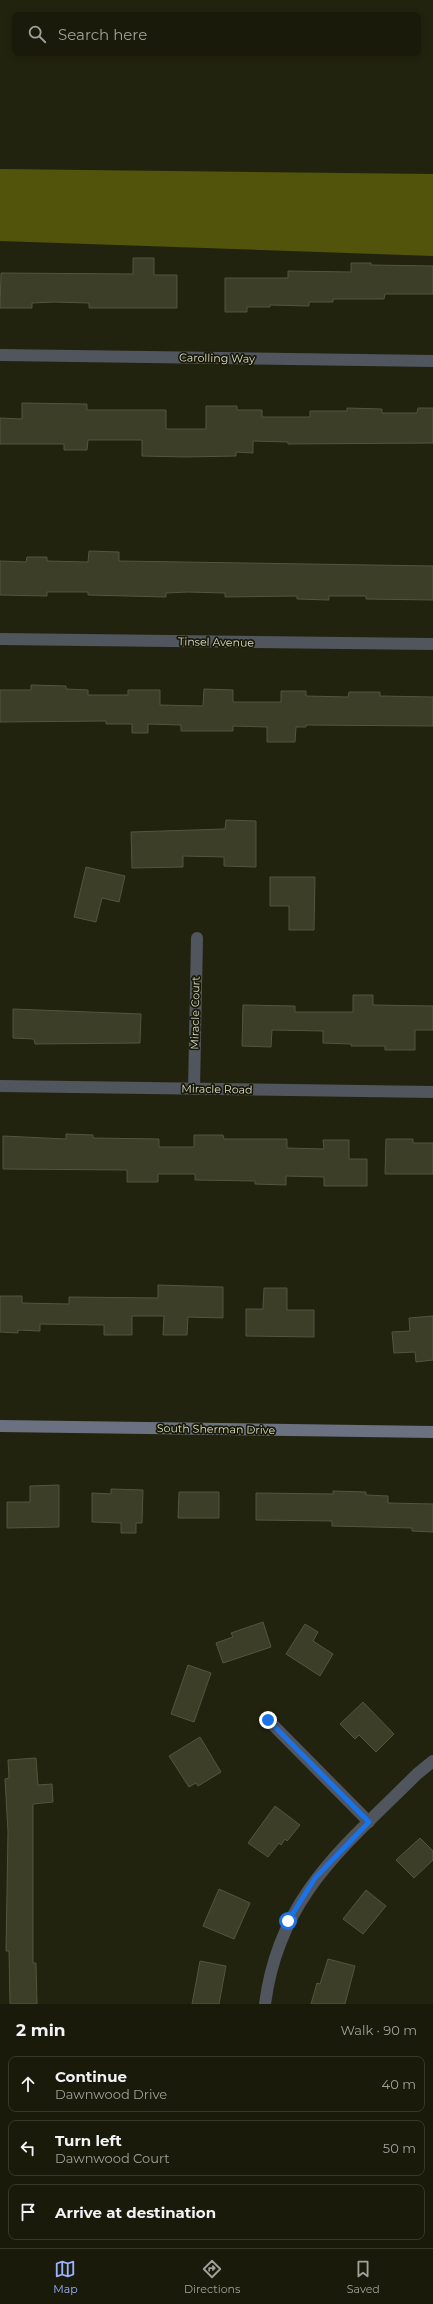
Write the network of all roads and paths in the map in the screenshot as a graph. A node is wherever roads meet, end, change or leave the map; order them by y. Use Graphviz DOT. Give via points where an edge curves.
graph roads {
  1 [pos="0,355"];
  2 [pos="433,361"];
  3 [pos="0,639"];
  4 [pos="433,644"];
  5 [pos="197,938"];
  6 [pos="0,1086"];
  7 [pos="194,1089"];
  8 [pos="433,1092"];
  9 [pos="0,1426"];
  10 [pos="433,1432"];
  11 [pos="268,1720"];
  12 [pos="433,1761"];
  13 [pos="369,1822"];
  14 [pos="265,2004"];
  1 -- 2 [label="street, Carolling Way"];
  3 -- 4 [label="street, Tinsel Avenue"];
  5 -- 7 [label="street, Miracle Court"];
  6 -- 7 [label="street, Miracle Road"];
  7 -- 8 [label="street, Miracle Road"];
  9 -- 10 [label="street, South Sherman Drive"];
  11 -- 13 [label="street"];
  12 -- 13 [label="street"];
  13 -- 14 [label="street" via="315,1878 288,1921 274,1956"];
}
